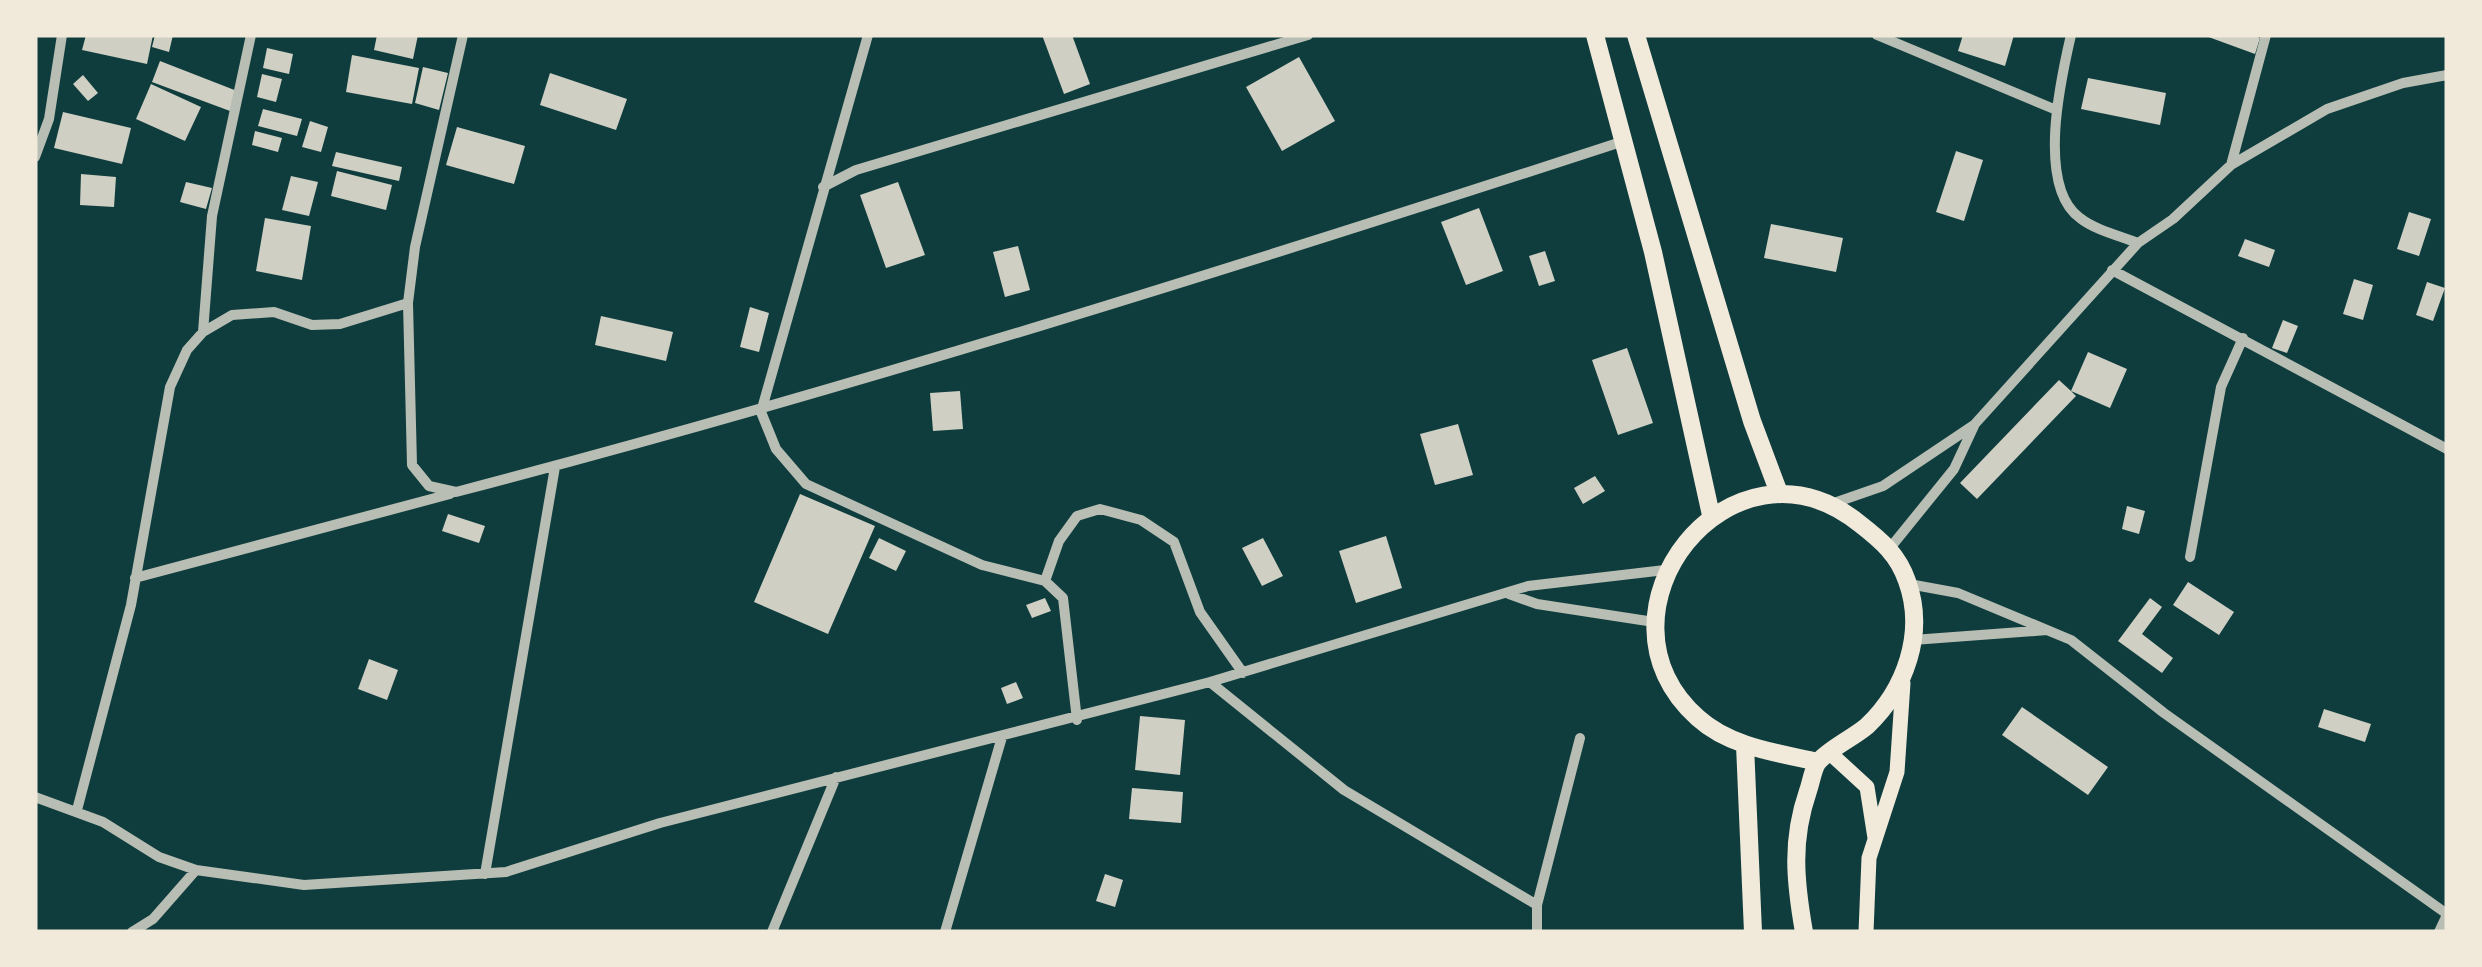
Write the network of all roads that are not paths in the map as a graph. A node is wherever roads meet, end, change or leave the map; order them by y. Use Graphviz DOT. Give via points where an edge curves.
graph roads {
  1 [pos="62,35"];
  2 [pos="251,35"];
  3 [pos="463,35"];
  4 [pos="868,35"];
  5 [pos="1308,35"];
  6 [pos="1595,35"];
  7 [pos="1636,35"];
  8 [pos="1877,35"];
  9 [pos="2071,35"];
  10 [pos="2266,35"];
  11 [pos="2447,74"];
  12 [pos="2054,109"];
  13 [pos="1624,141"];
  14 [pos="35,157"];
  15 [pos="2231,165"];
  16 [pos="823,188"];
  17 [pos="2138,243"];
  18 [pos="2112,270"];
  19 [pos="408,303"];
  20 [pos="203,332"];
  21 [pos="2243,338"];
  22 [pos="761,412"];
  23 [pos="1974,425"];
  24 [pos="2447,449"];
  25 [pos="555,466"];
  26 [pos="456,492"];
  27 [pos="1779,493"];
  28 [pos="1834,503"];
  29 [pos="1711,515"];
  30 [pos="1890,548"];
  31 [pos="2190,556"];
  32 [pos="1665,570"];
  33 [pos="135,578"];
  34 [pos="1046,581"];
  35 [pos="1908,584"];
  36 [pos="1508,594"];
  37 [pos="1654,622"];
  38 [pos="2048,630"];
  39 [pos="1913,640"];
  40 [pos="1243,673"];
  41 [pos="1210,682"];
  42 [pos="1903,684"];
  43 [pos="1077,720"];
  44 [pos="1002,737"];
  45 [pos="1580,738"];
  46 [pos="1744,745"];
  47 [pos="1824,758"];
  48 [pos="836,777"];
  49 [pos="35,796"];
  50 [pos="77,810"];
  51 [pos="1875,842"];
  52 [pos="196,870"];
  53 [pos="485,874"];
  54 [pos="1537,905"];
  55 [pos="2447,915"];
  56 [pos="132,932"];
  57 [pos="772,932"];
  58 [pos="945,932"];
  59 [pos="1537,932"];
  60 [pos="1753,932"];
  61 [pos="1804,932"];
  62 [pos="1866,932"];
  63 [pos="2439,932"];
  1 -- 14 [label="street" via="49,119"];
  2 -- 20 [label="street" via="212,216"];
  3 -- 19 [label="street"];
  4 -- 16 [label="street"];
  5 -- 16 [label="street" via="856,170"];
  6 -- 13 [label="highway"];
  7 -- 27 [label="highway"];
  8 -- 12 [label="street"];
  9 -- 12 [label="street"];
  10 -- 15 [label="street"];
  11 -- 15 [label="street" via="2327,110"];
  12 -- 17 [label="street" via="2067,202 2079,218"];
  13 -- 22 [label="street" via="1152,295"];
  13 -- 29 [label="highway"];
  15 -- 17 [label="street"];
  16 -- 22 [label="street"];
  17 -- 18 [label="street"];
  18 -- 21 [label="street"];
  18 -- 23 [label="street"];
  19 -- 20 [label="street" via="340,324 312,325 274,312 232,315"];
  19 -- 26 [label="street" via="412,465 428,486"];
  20 -- 33 [label="street" via="170,387"];
  21 -- 24 [label="street"];
  21 -- 31 [label="street" via="2221,386"];
  22 -- 25 [label="street"];
  22 -- 34 [label="street" via="776,449 806,484 982,565"];
  23 -- 28 [label="street" via="1883,486"];
  23 -- 30 [label="street" via="1954,469"];
  25 -- 26 [label="street"];
  25 -- 53 [label="street"];
  26 -- 33 [label="street"];
  27 -- 28 [label="highway"];
  27 -- 29 [label="highway" via="1744,499"];
  28 -- 30 [label="highway"];
  29 -- 32 [label="highway"];
  30 -- 35 [label="highway"];
  32 -- 36 [label="street" via="1552,582"];
  32 -- 37 [label="highway"];
  33 -- 50 [label="street"];
  34 -- 40 [label="street" via="1058,541 1077,516 1100,509 1141,520 1174,542 1200,612"];
  34 -- 43 [label="street" via="1063,598"];
  35 -- 38 [label="street" via="1958,594"];
  35 -- 39 [label="highway"];
  36 -- 37 [label="street"];
  36 -- 40 [label="street"];
  37 -- 46 [label="highway" via="1666,675 1698,718"];
  38 -- 39 [label="street"];
  38 -- 55 [label="street" via="2072,640"];
  39 -- 42 [label="highway"];
  40 -- 41 [label="street"];
  41 -- 43 [label="street"];
  41 -- 54 [label="street" via="1344,790"];
  42 -- 47 [label="highway" via="1868,724"];
  42 -- 51 [label="main road" via="1897,772"];
  43 -- 44 [label="street"];
  44 -- 48 [label="street"];
  44 -- 58 [label="street"];
  45 -- 54 [label="street"];
  46 -- 47 [label="highway"];
  46 -- 60 [label="highway"];
  47 -- 51 [label="main road" via="1868,787"];
  47 -- 61 [label="highway" via="1798,819 1793,868"];
  48 -- 53 [label="street"];
  48 -- 57 [label="street"];
  49 -- 50 [label="street"];
  50 -- 52 [label="street" via="159,857"];
  51 -- 62 [label="main road" via="1864,901"];
  52 -- 53 [label="street" via="304,886"];
  52 -- 56 [label="street" via="153,919"];
  54 -- 59 [label="street"];
  55 -- 63 [label="street"];
}
